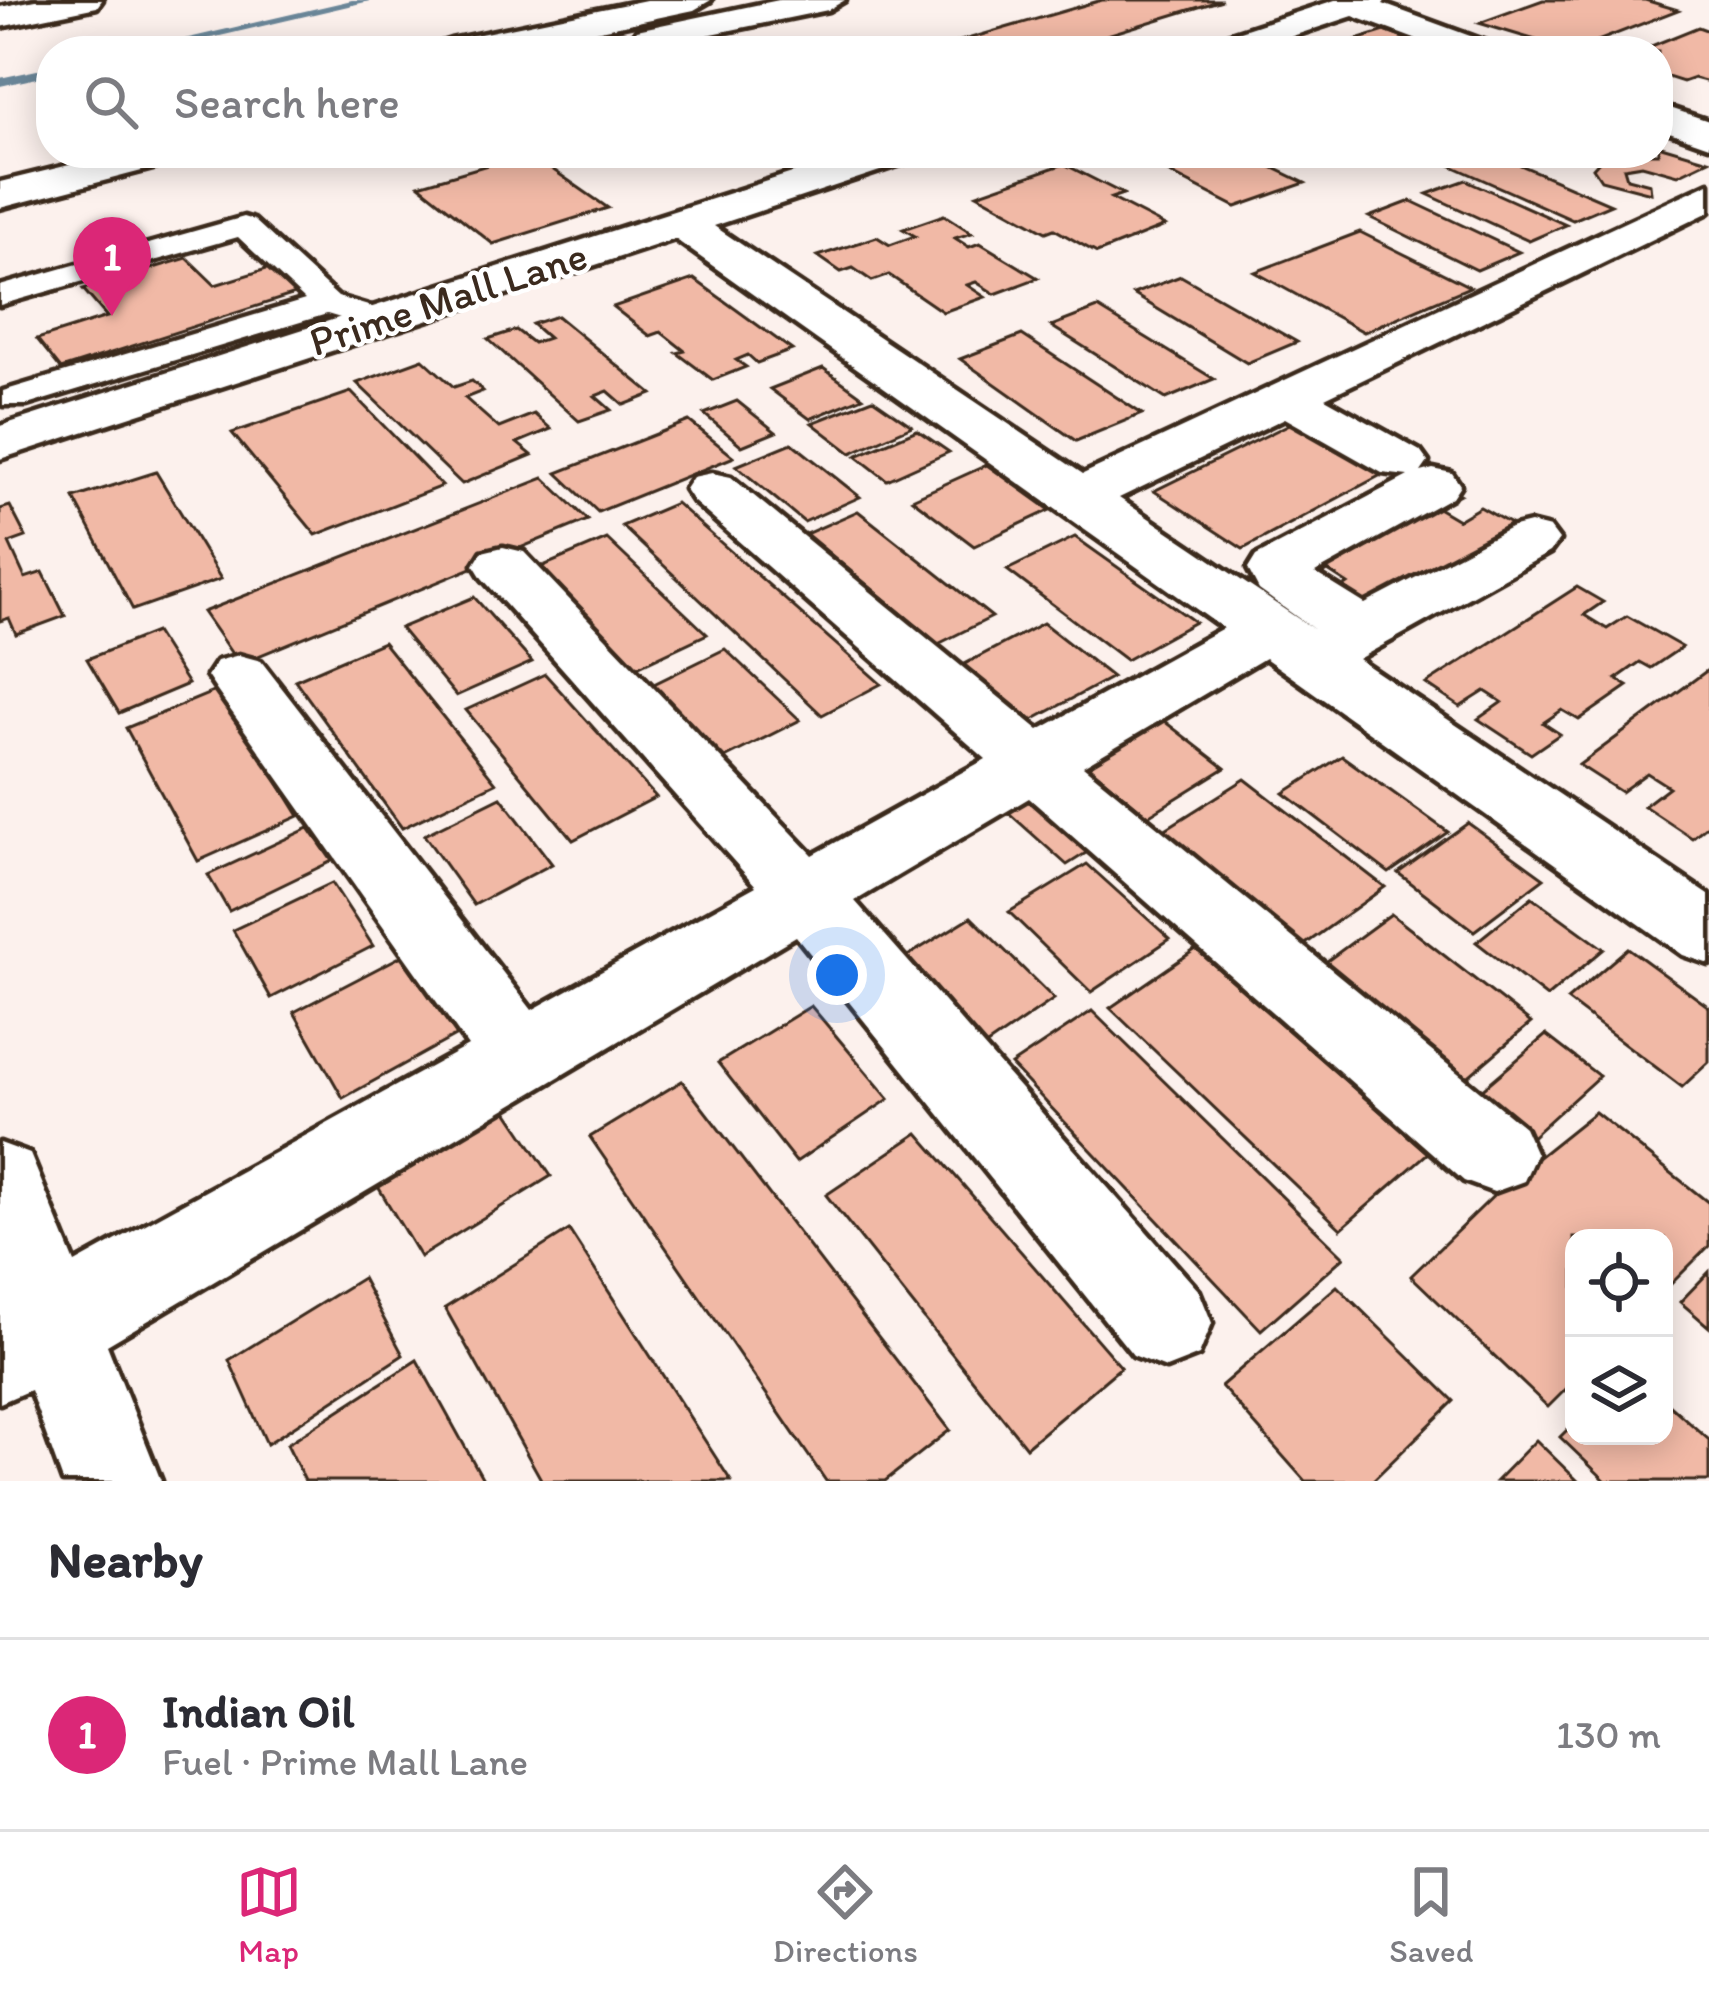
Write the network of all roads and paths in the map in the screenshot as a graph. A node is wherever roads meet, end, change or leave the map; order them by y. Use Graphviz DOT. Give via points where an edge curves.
graph roads {
  1 [pos="85,0"];
  2 [pos="694,0"];
  3 [pos="827,0"];
  4 [pos="1361,3"];
  5 [pos="0,17"];
  6 [pos="522,36"];
  7 [pos="657,36"];
  8 [pos="1273,36"];
  9 [pos="1443,36"];
  10 [pos="1673,121"];
  11 [pos="1709,134"];
  12 [pos="36,151"];
  13 [pos="0,159"];
  14 [pos="107,168"];
  15 [pos="850,168"];
  16 [pos="0,195"];
  17 [pos="1709,196"];
  18 [pos="681,223"];
  19 [pos="0,296"];
  20 [pos="327,304"];
  21 [pos="381,320"];
  22 [pos="1286,398"];
  23 [pos="13,411"];
  24 [pos="1418,475"];
  25 [pos="712,489"];
  26 [pos="1078,497"];
  27 [pos="1530,540"];
  28 [pos="503,565"];
  29 [pos="1207,587"];
  30 [pos="1363,630"];
  31 [pos="1289,644"];
  32 [pos="239,676"];
  33 [pos="1034,763"];
  34 [pos="804,896"];
  35 [pos="1709,934"];
  36 [pos="521,1057"];
  37 [pos="1494,1154"];
  38 [pos="0,1181"];
  39 [pos="1166,1323"];
  40 [pos="27,1340"];
  41 [pos="112,1481"];
  1 -- 5 [label="street"];
  2 -- 6 [label="street"];
  3 -- 7 [label="street"];
  4 -- 8 [label="street"];
  4 -- 9 [label="street"];
  10 -- 11 [label="street"];
  12 -- 13 [label="street"];
  14 -- 16 [label="street"];
  15 -- 18 [label="street, Prime Mall Lane"];
  17 -- 22 [label="street"];
  18 -- 21 [label="street, Prime Mall Lane"];
  18 -- 26 [label="street"];
  19 -- 20 [label="lane" via="244,226"];
  20 -- 21 [label="lane"];
  20 -- 23 [label="lane"];
  21 -- 23 [label="street, Prime Mall Lane"];
  22 -- 24 [label="street"];
  22 -- 26 [label="street"];
  24 -- 29 [label="street"];
  24 -- 30 [label="street" via="1277,569"];
  25 -- 33 [label="street"];
  26 -- 29 [label="street"];
  27 -- 30 [label="street"];
  28 -- 34 [label="street"];
  29 -- 31 [label="street"];
  30 -- 31 [label="street"];
  31 -- 33 [label="street"];
  31 -- 35 [label="street"];
  32 -- 36 [label="street"];
  33 -- 34 [label="street"];
  33 -- 37 [label="street"];
  34 -- 36 [label="street"];
  34 -- 39 [label="street"];
  36 -- 40 [label="street"];
  38 -- 40 [label="street"];
  40 -- 41 [label="street"];
}
